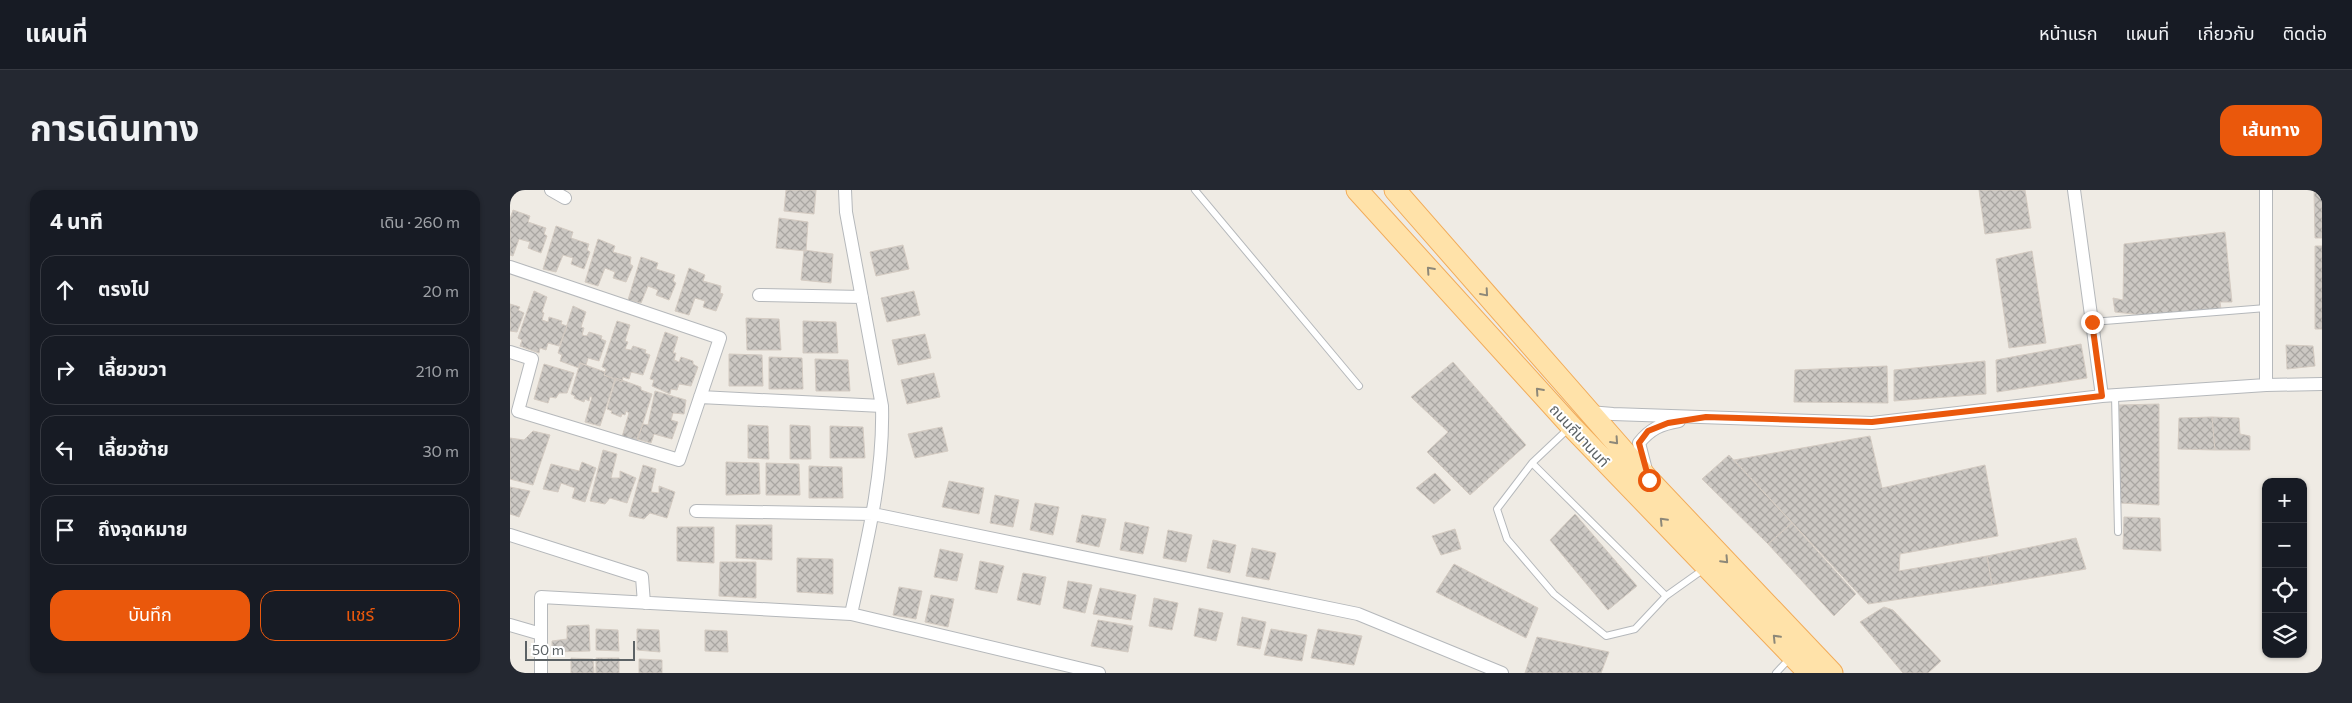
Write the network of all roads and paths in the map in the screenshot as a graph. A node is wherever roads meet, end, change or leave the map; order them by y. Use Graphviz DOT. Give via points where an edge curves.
graph roads {
  1 [pos="550,190"];
  2 [pos="845,190"];
  3 [pos="1196,190"];
  4 [pos="1357,190"];
  5 [pos="1395,190"];
  6 [pos="2074,190"];
  7 [pos="2266,190"];
  8 [pos="565,198"];
  9 [pos="510,267"];
  10 [pos="759,295"];
  11 [pos="862,297"];
  12 [pos="2266,308"];
  13 [pos="2092,322"];
  14 [pos="510,352"];
  15 [pos="2322,384"];
  16 [pos="2266,385"];
  17 [pos="1359,386"];
  18 [pos="2109,396"];
  19 [pos="700,397"];
  20 [pos="882,406"];
  21 [pos="1589,412"];
  22 [pos="1706,417"];
  23 [pos="1571,426"];
  24 [pos="1532,463"];
  25 [pos="1649,480"];
  26 [pos="696,511"];
  27 [pos="873,514"];
  28 [pos="2118,532"];
  29 [pos="510,535"];
  30 [pos="1707,567"];
  31 [pos="1666,596"];
  32 [pos="644,603"];
  33 [pos="851,614"];
  34 [pos="510,625"];
  35 [pos="541,634"];
  36 [pos="1793,655"];
  37 [pos="541,673"];
  38 [pos="1099,673"];
  39 [pos="1502,673"];
  40 [pos="1776,673"];
  41 [pos="1809,673"];
  42 [pos="1832,673"];
  1 -- 8 [label="street"];
  2 -- 11 [label="street"];
  3 -- 17 [label="lane"];
  23 -- 4 [label="main road, ถนนถีนานนท์, one-way"];
  5 -- 21 [label="main road, ถนนถีนานนท์, one-way"];
  6 -- 13 [label="street"];
  7 -- 12 [label="street"];
  9 -- 19 [label="street" via="720,338"];
  10 -- 11 [label="street"];
  11 -- 20 [label="street"];
  12 -- 13 [label="lane"];
  12 -- 16 [label="street"];
  13 -- 18 [label="street"];
  14 -- 19 [label="street" via="532,360 518,411 679,460"];
  15 -- 16 [label="street"];
  16 -- 18 [label="street"];
  18 -- 22 [label="street" via="1872,422"];
  18 -- 28 [label="lane"];
  19 -- 20 [label="street"];
  20 -- 27 [label="street" via="883,438"];
  21 -- 22 [label="street"];
  21 -- 25 [label="main road, ถนนถีนานนท์, one-way"];
  22 -- 25 [label="street" via="1668,423 1648,431 1639,443"];
  23 -- 24 [label="lane"];
  30 -- 23 [label="main road, ถนนถีนานนท์, one-way"];
  24 -- 31 [label="lane"];
  24 -- 31 [label="lane" via="1497,509 1507,539 1554,594 1606,636 1635,629"];
  25 -- 42 [label="main road, ถนนถีนานนท์, one-way"];
  26 -- 27 [label="street"];
  27 -- 33 [label="street"];
  27 -- 39 [label="street" via="1358,614"];
  29 -- 32 [label="street" via="642,577"];
  30 -- 31 [label="lane"];
  36 -- 30 [label="main road, ถนนถีนานนท์, one-way"];
  32 -- 33 [label="street"];
  32 -- 35 [label="street" via="541,597"];
  33 -- 38 [label="street"];
  34 -- 35 [label="street"];
  35 -- 37 [label="street"];
  36 -- 40 [label="lane"];
  36 -- 41 [label="main road, ถนนถีนานนท์"];
}
